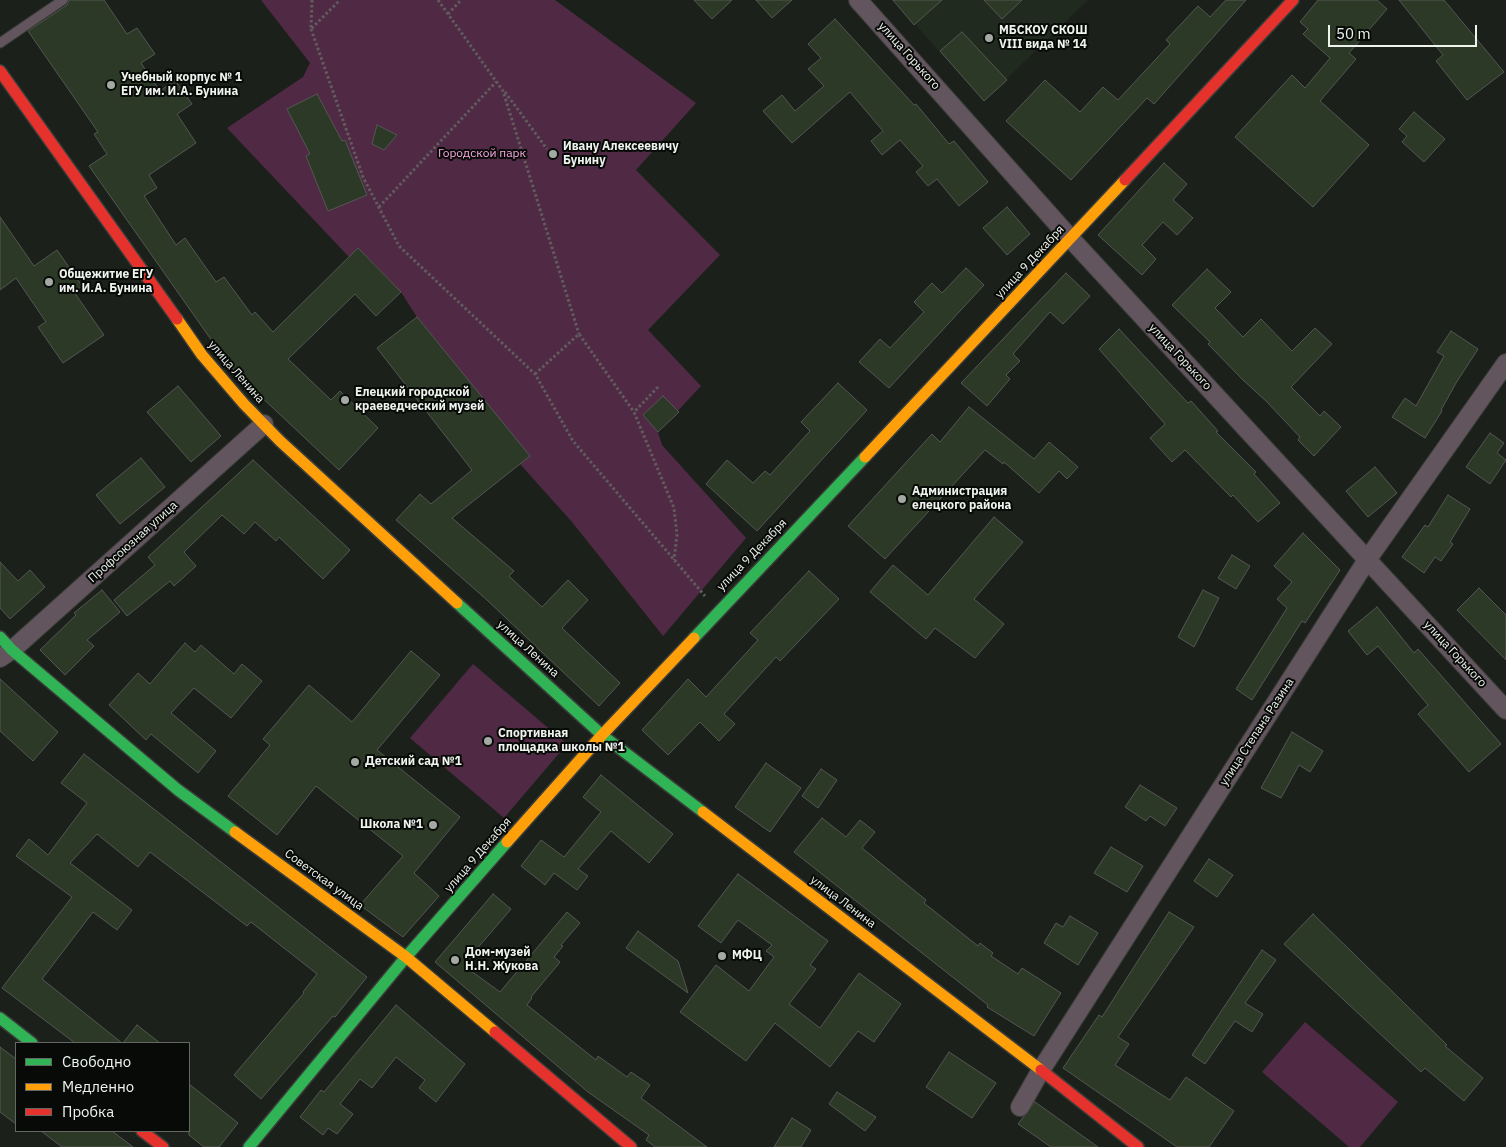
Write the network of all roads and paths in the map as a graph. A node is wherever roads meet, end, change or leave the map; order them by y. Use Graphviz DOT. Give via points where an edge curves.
graph roads {
  1 [pos="63,0"];
  2 [pos="312,0"];
  3 [pos="340,0"];
  4 [pos="438,0"];
  5 [pos="462,0"];
  6 [pos="858,0"];
  7 [pos="1293,0"];
  8 [pos="448,14"];
  9 [pos="311,29"];
  10 [pos="0,43"];
  11 [pos="0,71"];
  12 [pos="497,82"];
  13 [pos="547,149"];
  14 [pos="379,208"];
  15 [pos="1071,238"];
  16 [pos="579,334"];
  17 [pos="1506,364"];
  18 [pos="535,374"];
  19 [pos="658,387"];
  20 [pos="634,412"];
  21 [pos="264,424"];
  22 [pos="674,560"];
  23 [pos="1367,560"];
  24 [pos="707,598"];
  25 [pos="0,637"];
  26 [pos="6,654"];
  27 [pos="1506,710"];
  28 [pos="602,735"];
  29 [pos="406,957"];
  30 [pos="0,1018"];
  31 [pos="31,1042"];
  32 [pos="1041,1070"];
  33 [pos="1020,1107"];
  34 [pos="143,1132"];
  35 [pos="163,1147"];
  36 [pos="249,1147"];
  37 [pos="631,1147"];
  38 [pos="1138,1147"];
  1 -- 10 [label="lane"];
  2 -- 9 [label="path"];
  3 -- 9 [label="path"];
  4 -- 8 [label="path"];
  5 -- 8 [label="path"];
  6 -- 15 [label="street, улица Горького"];
  7 -- 15 [label="street, улица 9 Декабря"];
  8 -- 12 [label="path"];
  9 -- 14 [label="path" via="363,177"];
  11 -- 21 [label="street, улица Ленина" via="202,355"];
  12 -- 13 [label="path"];
  12 -- 14 [label="path"];
  12 -- 16 [label="path" via="503,91"];
  14 -- 18 [label="path" via="399,246"];
  15 -- 23 [label="street, улица Горького"];
  15 -- 28 [label="street, улица 9 Декабря"];
  16 -- 18 [label="path"];
  16 -- 20 [label="path"];
  17 -- 23 [label="street, улица Степана Разина"];
  18 -- 22 [label="path" via="573,441"];
  19 -- 20 [label="path"];
  20 -- 22 [label="path" via="674,508 677,535"];
  21 -- 26 [label="street, Профсоюзная улица"];
  21 -- 28 [label="street, улица Ленина"];
  22 -- 24 [label="path"];
  23 -- 27 [label="street, улица Горького"];
  23 -- 32 [label="street, улица Степана Разина"];
  25 -- 26 [label="street, Советская улица"];
  26 -- 29 [label="street, Советская улица" via="178,790"];
  28 -- 29 [label="street, улица 9 Декабря"];
  28 -- 32 [label="street, улица Ленина"];
  29 -- 36 [label="street, улица 9 Декабря"];
  29 -- 37 [label="street, Советская улица"];
  30 -- 31 [label="street"];
  32 -- 33 [label="street, улица Степана Разина"];
  32 -- 38 [label="street, улица Ленина"];
  34 -- 35 [label="street"];
}
